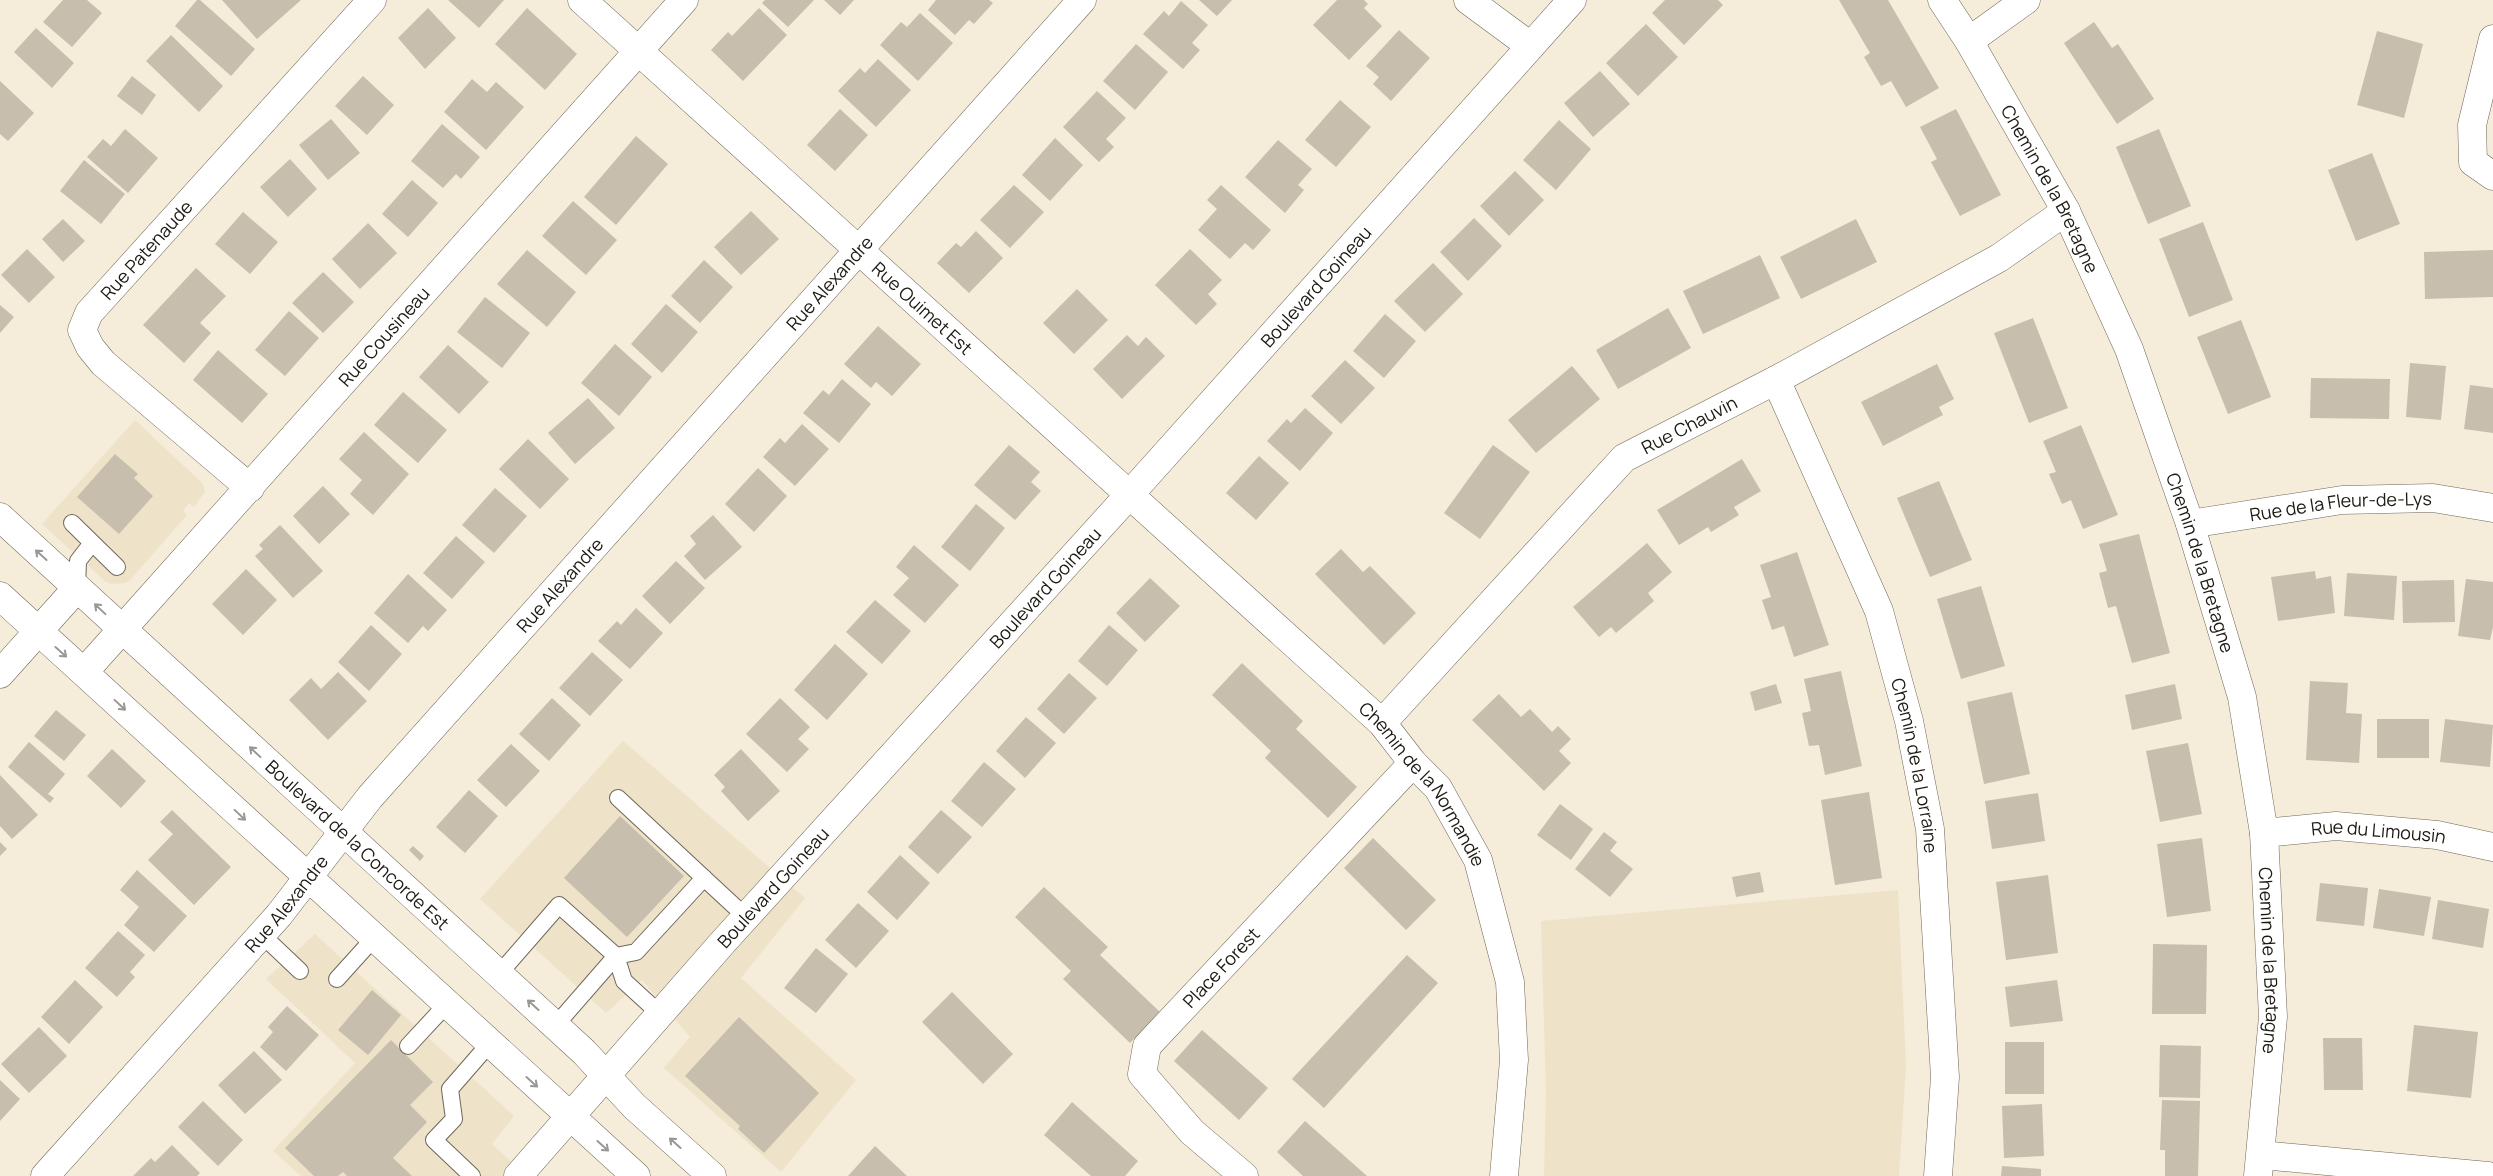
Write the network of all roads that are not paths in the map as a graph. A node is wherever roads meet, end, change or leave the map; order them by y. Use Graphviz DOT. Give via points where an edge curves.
graph roads {
  1 [pos="372,0"];
  2 [pos="582,0"];
  3 [pos="684,0"];
  4 [pos="1082,0"];
  5 [pos="1468,0"];
  6 [pos="1572,0"];
  7 [pos="1942,0"];
  8 [pos="2026,0"];
  9 [pos="2493,39"];
  10 [pos="1969,41"];
  11 [pos="1530,45"];
  12 [pos="637,52"];
  13 [pos="2493,176"];
  14 [pos="2066,211"];
  15 [pos="858,251"];
  16 [pos="1776,380"];
  17 [pos="250,488"];
  18 [pos="1130,494"];
  19 [pos="2493,508"];
  20 [pos="0,518"];
  21 [pos="72,523"];
  22 [pos="2190,524"];
  23 [pos="92,543"];
  24 [pos="117,566"];
  25 [pos="77,588"];
  26 [pos="0,596"];
  27 [pos="123,630"];
  28 [pos="38,631"];
  29 [pos="84,672"];
  30 [pos="0,674"];
  31 [pos="1382,723"];
  32 [pos="1413,763"];
  33 [pos="618,798"];
  34 [pos="342,832"];
  35 [pos="2264,833"];
  36 [pos="2493,847"];
  37 [pos="308,878"];
  38 [pos="704,878"];
  39 [pos="746,917"];
  40 [pos="261,934"];
  41 [pos="374,938"];
  42 [pos="616,956"];
  43 [pos="300,971"];
  44 [pos="498,974"];
  45 [pos="337,979"];
  46 [pos="446,1004"];
  47 [pos="660,1014"];
  48 [pos="555,1026"];
  49 [pos="490,1043"];
  50 [pos="408,1046"];
  51 [pos="606,1075"];
  52 [pos="570,1116"];
  53 [pos="2260,1165"];
  54 [pos="624,1172"];
  55 [pos="45,1176"];
  56 [pos="472,1176"];
  57 [pos="518,1176"];
  58 [pos="712,1176"];
  59 [pos="1244,1176"];
  60 [pos="1504,1176"];
  61 [pos="1938,1176"];
  62 [pos="2488,1176"];
  1 -- 17 [label="street, Rue Patenaude" via="89,313 82,330 102,363"];
  2 -- 12 [label="street, Rue Ouimet Est"];
  3 -- 12 [label="street, Rue Cousineau"];
  4 -- 15 [label="street, Rue Alexandre"];
  5 -- 11 [label="street"];
  6 -- 11 [label="street, Boulevard Goineau"];
  7 -- 10 [label="street, Chemin de la Bretagne"];
  8 -- 10 [label="street"];
  9 -- 13 [label="street" via="2472,125 2473,162"];
  10 -- 14 [label="street, Chemin de la Bretagne"];
  11 -- 18 [label="street, Boulevard Goineau"];
  12 -- 15 [label="street, Rue Ouimet Est"];
  12 -- 17 [label="street, Rue Cousineau"];
  14 -- 16 [label="street, Rue Chauvin" via="1999,258"];
  14 -- 22 [label="street, Chemin de la Bretagne" via="2129,348"];
  15 -- 18 [label="street, Rue Ouimet Est"];
  15 -- 34 [label="street, Rue Alexandre"];
  16 -- 31 [label="street, Rue Chauvin" via="1624,458"];
  16 -- 61 [label="street, Chemin de la Lorraine" via="1879,611 1909,721 1930,829 1945,1077"];
  17 -- 27 [label="street, Rue Cousineau"];
  18 -- 31 [label="street, Chemin de la Normandie"];
  18 -- 39 [label="street, Boulevard Goineau"];
  19 -- 22 [label="street, Rue de la Fleur-de-Lys" via="2433,498 2342,500"];
  25 -- 20 [label="street, Boulevard de la Concorde Est, one-way"];
  21 -- 23 [label="lane"];
  22 -- 35 [label="street, Chemin de la Bretagne" via="2242,697"];
  23 -- 24 [label="lane"];
  23 -- 25 [label="lane" via="78,561"];
  27 -- 25 [label="street, Boulevard de la Concorde Est, one-way"];
  25 -- 28 [label="street"];
  26 -- 28 [label="street"];
  27 -- 29 [label="street, Rue Cousineau"];
  34 -- 27 [label="street, Boulevard de la Concorde Est, one-way"];
  28 -- 29 [label="street, one-way"];
  28 -- 30 [label="street"];
  29 -- 37 [label="street, one-way"];
  31 -- 32 [label="street, Chemin de la Normandie"];
  32 -- 59 [label="street, Place Forest" via="1147,1046 1142,1074 1192,1132"];
  32 -- 60 [label="street, Chemin de la Normandie" via="1438,788 1478,860 1510,982 1514,1060"];
  33 -- 38 [label="lane"];
  34 -- 37 [label="street, Rue Alexandre"];
  34 -- 44 [label="street, Boulevard de la Concorde Est"];
  35 -- 36 [label="street, Rue du Limousin" via="2336,826 2436,834"];
  35 -- 53 [label="street, Chemin de la Bretagne" via="2272,1017"];
  37 -- 40 [label="street, Rue Alexandre"];
  37 -- 41 [label="street"];
  38 -- 39 [label="lane"];
  38 -- 42 [label="lane" via="636,952"];
  39 -- 47 [label="street, Boulevard Goineau"];
  40 -- 43 [label="lane"];
  40 -- 55 [label="street, Rue Alexandre"];
  41 -- 45 [label="lane"];
  41 -- 46 [label="street"];
  42 -- 44 [label="lane" via="559,905"];
  42 -- 47 [label="lane" via="624,981"];
  42 -- 48 [label="lane"];
  48 -- 44 [label="street, Boulevard de la Concorde Est, one-way"];
  46 -- 49 [label="street"];
  46 -- 50 [label="lane"];
  47 -- 51 [label="street, Boulevard Goineau"];
  48 -- 51 [label="street, Boulevard de la Concorde Est"];
  49 -- 52 [label="street, one-way"];
  49 -- 56 [label="lane" via="450,1089 454,1119 434,1140"];
  51 -- 52 [label="street, Boulevard Goineau"];
  58 -- 51 [label="street, Boulevard de la Concorde Est, one-way" via="634,1106"];
  52 -- 54 [label="street, one-way"];
  52 -- 57 [label="street, Boulevard Goineau"];
  53 -- 62 [label="street"];
}
